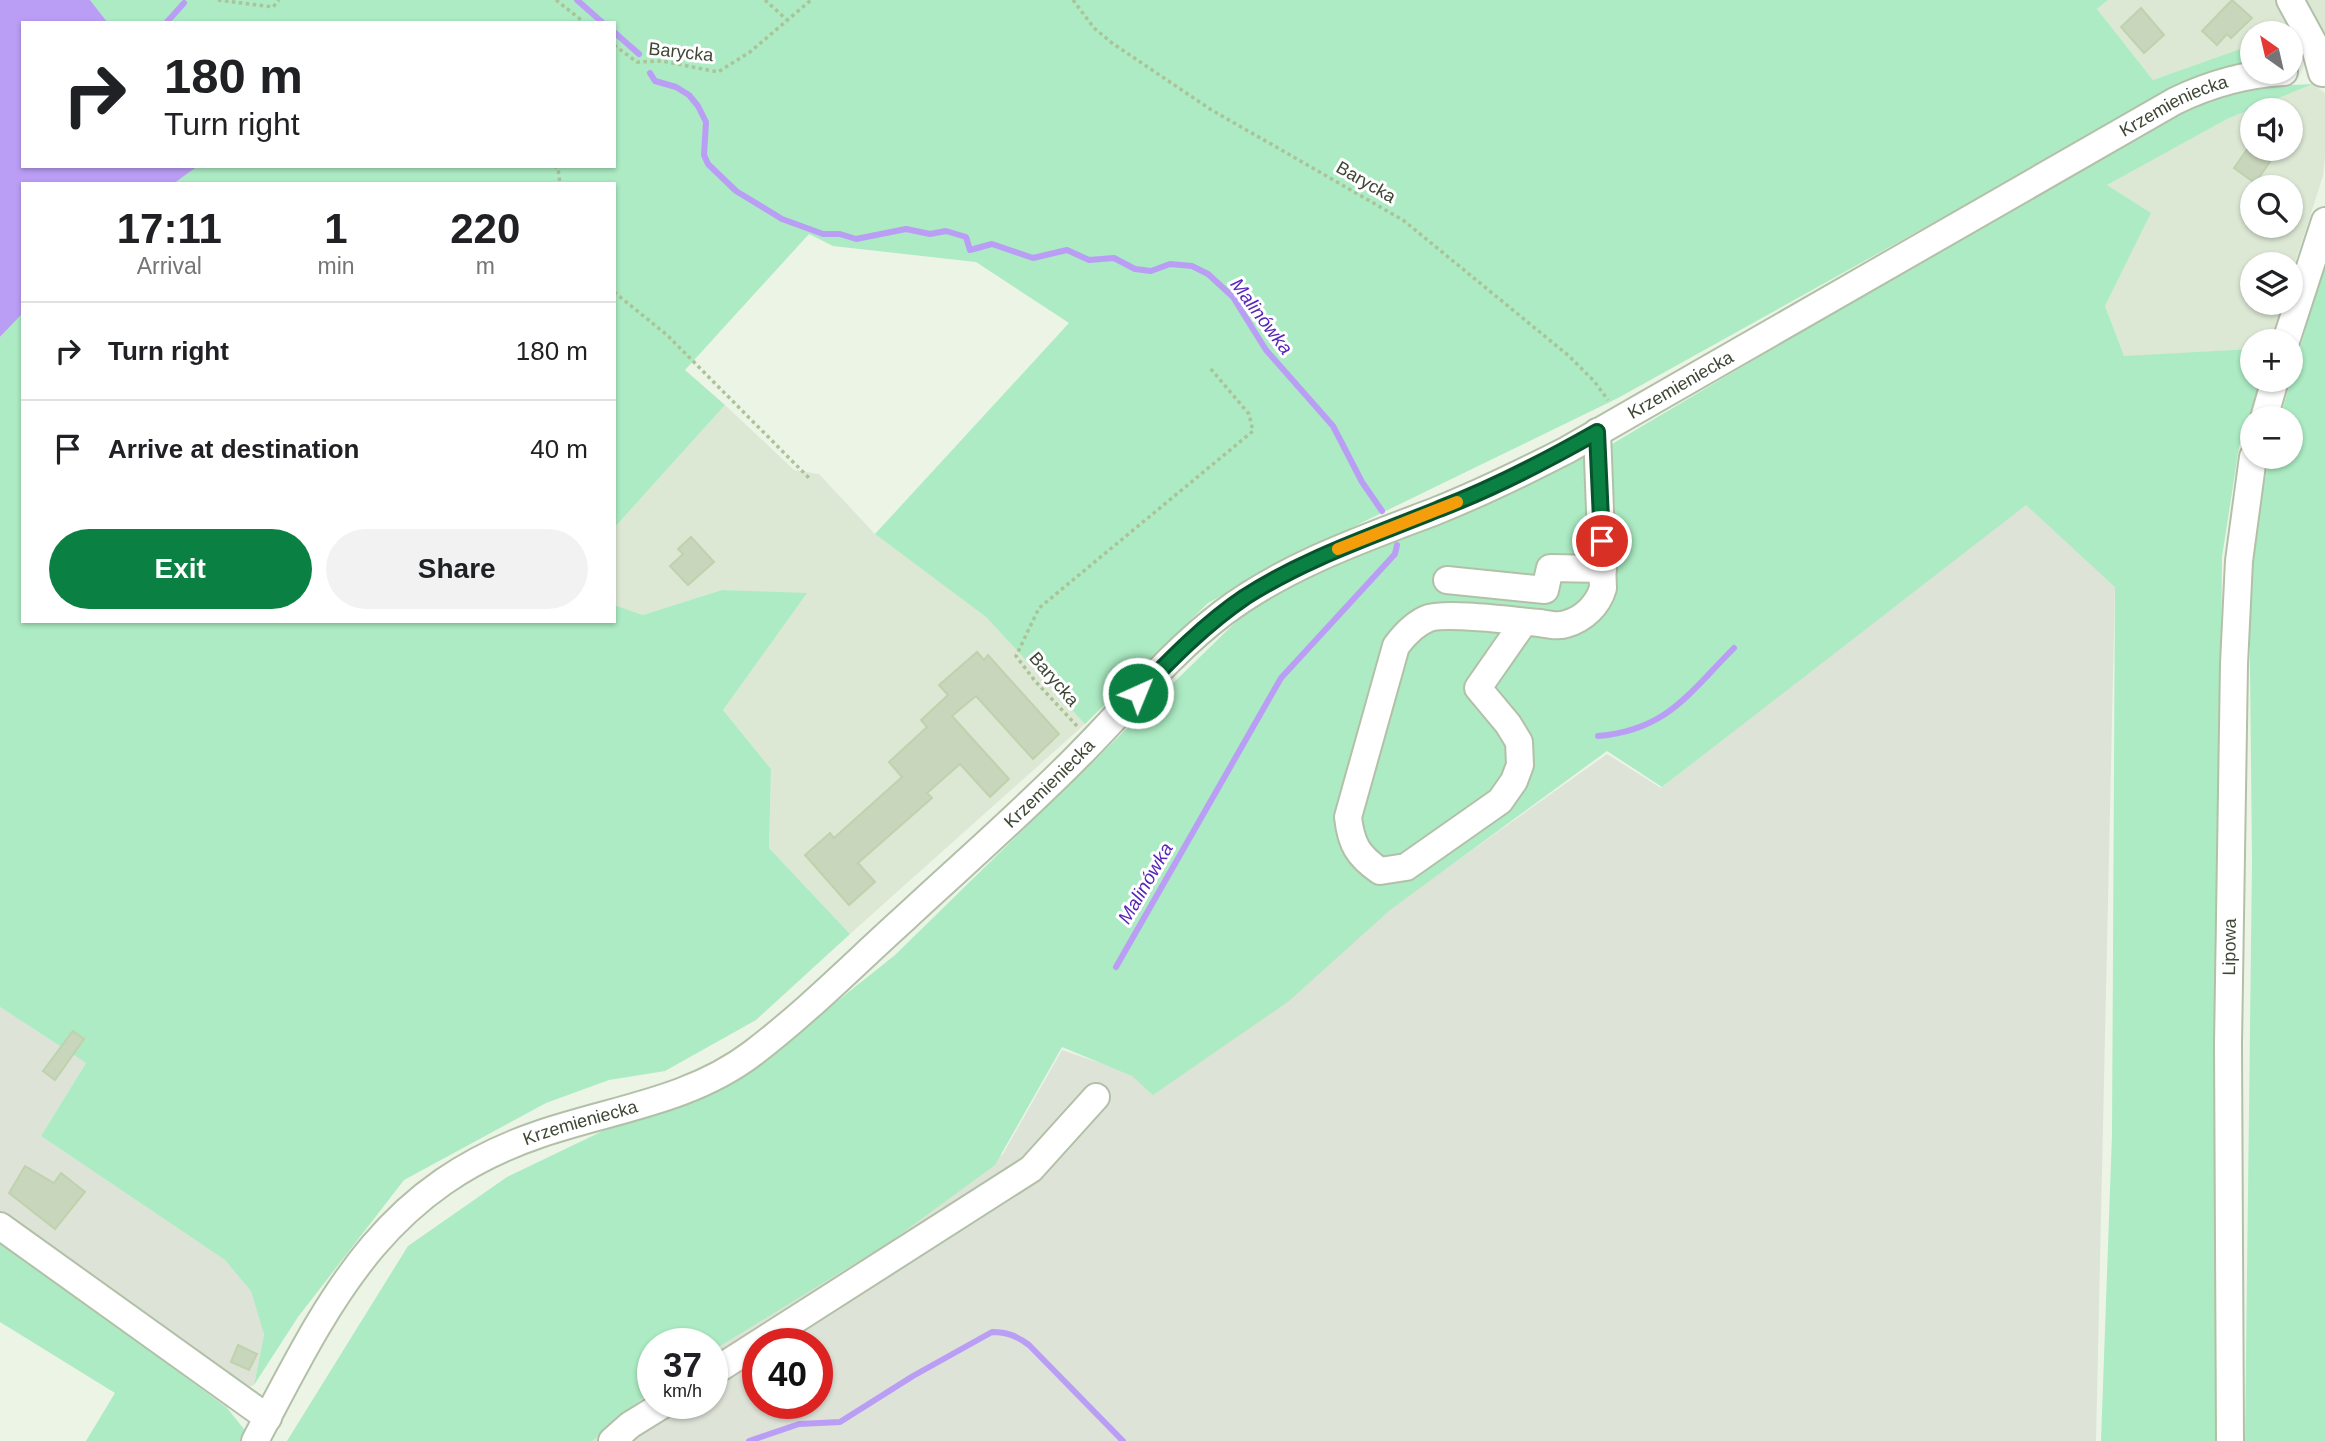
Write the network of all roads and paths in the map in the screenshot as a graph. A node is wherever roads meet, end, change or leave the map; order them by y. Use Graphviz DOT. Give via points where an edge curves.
graph roads {
  1 [pos="218,0"];
  2 [pos="278,0"];
  3 [pos="556,0"];
  4 [pos="765,0"];
  5 [pos="811,0"];
  6 [pos="1073,0"];
  7 [pos="2290,0"];
  8 [pos="787,20"];
  9 [pos="582,21"];
  10 [pos="616,46"];
  11 [pos="2303,72"];
  12 [pos="2323,73"];
  13 [pos="2240,78"];
  14 [pos="2325,221"];
  15 [pos="616,294"];
  16 [pos="2290,329"];
  17 [pos="1210,368"];
  18 [pos="1621,419"];
  19 [pos="1597,432"];
  20 [pos="2251,469"];
  21 [pos="811,480"];
  22 [pos="1603,569"];
  23 [pos="1447,580"];
  24 [pos="1524,622"];
  25 [pos="1092,743"];
  26 [pos="1096,1097"];
  27 [pos="0,1226"];
  28 [pos="728,1363"];
  29 [pos="640,1419"];
  30 [pos="261,1429"];
  31 [pos="612,1441"];
  32 [pos="2230,1441"];
  1 -- 2 [label="path" via="273,6"];
  3 -- 9 [label="path"];
  4 -- 8 [label="path"];
  5 -- 8 [label="path, Barycka"];
  6 -- 18 [label="path, Barycka" via="1112,43 1210,110 1404,220 1569,356"];
  7 -- 12 [label="street" via="2314,44"];
  8 -- 10 [label="path, Barycka" via="718,72 662,61 637,62"];
  11 -- 12 [label="street"];
  13 -- 18 [label="street, Krzemieniecka" via="2175,101"];
  14 -- 16 [label="street"];
  15 -- 21 [label="path" via="667,335"];
  17 -- 25 [label="path, Barycka" via="1249,414 1252,431 1039,608 1016,656"];
  18 -- 19 [label="street, Krzemieniecka"];
  19 -- 22 [label="street"];
  19 -- 25 [label="street, Krzemieniecka" via="1513,477 1332,551 1258,589 1190,641"];
  20 -- 32 [label="street, Lipowa" via="2239,561 2234,664 2228,1044"];
  22 -- 23 [label="street" via="1551,558 1545,590"];
  22 -- 24 [label="street" via="1600,599 1584,614 1564,625"];
  24 -- 24 [label="street" via="1442,616 1417,625 1396,646 1348,817 1350,838 1364,860 1380,871 1406,867 1500,801 1514,781 1520,765 1519,743 1478,688"];
  25 -- 30 [label="street, Krzemieniecka" via="804,1010 735,1066 691,1089 501,1149 467,1166 420,1200 378,1239 342,1284"];
  26 -- 28 [label="street" via="1031,1169"];
  27 -- 30 [label="street"];
  29 -- 31 [label="street"];
}
